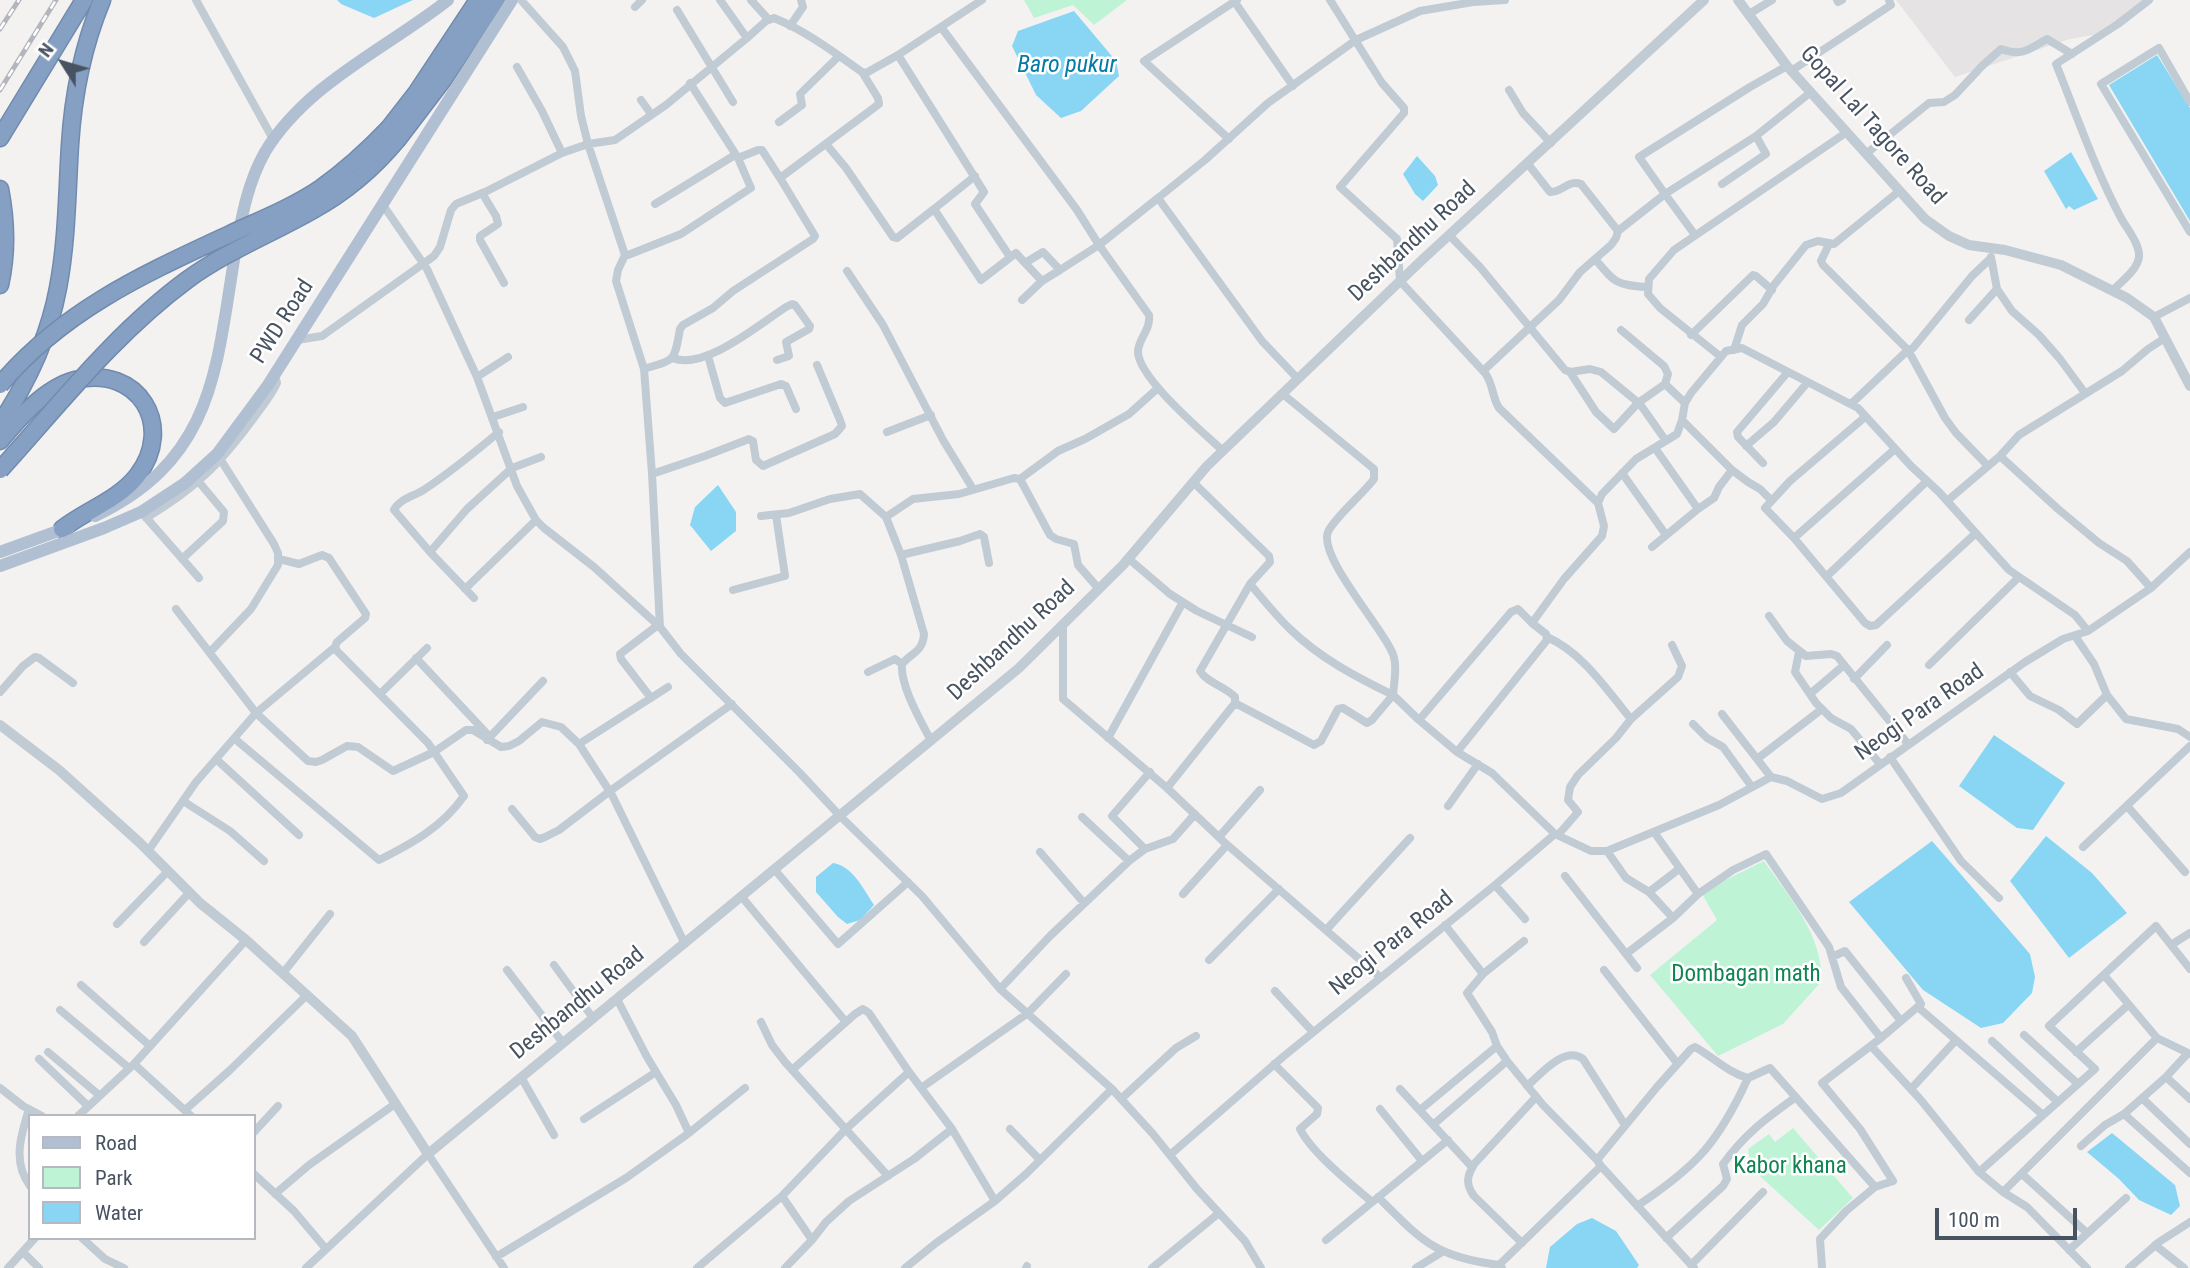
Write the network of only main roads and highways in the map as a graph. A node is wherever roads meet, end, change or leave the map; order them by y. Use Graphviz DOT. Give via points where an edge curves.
graph roads {
  1 [pos="84,0"];
  2 [pos="102,0"];
  3 [pos="448,0"];
  4 [pos="478,0"];
  5 [pos="496,0"];
  6 [pos="512,0"];
  7 [pos="393,134"];
  8 [pos="0,138"];
  9 [pos="0,189"];
  10 [pos="0,285"];
  11 [pos="0,384"];
  12 [pos="0,424"];
  13 [pos="0,441"];
  14 [pos="0,470"];
  15 [pos="62,529"];
  16 [pos="0,552"];
  17 [pos="0,566"];
  1 -- 8 [label="highway"];
  2 -- 12 [label="highway" via="78,82 63,260 53,313 26,379"];
  3 -- 15 [label="main road, PWD Road" via="330,82 288,119 273,139 243,208 216,366 190,433 134,495"];
  4 -- 7 [label="highway"];
  5 -- 7 [label="highway" via="443,80"];
  6 -- 17 [label="main road, PWD Road" via="219,457 143,515"];
  7 -- 11 [label="highway, bridge" via="318,190 129,282 75,315 24,357"];
  7 -- 14 [label="highway, bridge" via="380,161 337,196 223,257 165,297 92,368"];
  9 -- 10 [label="highway" via="5,232"];
  13 -- 15 [label="highway" via="42,398 73,381 96,378 117,382 131,388 145,403 153,427 144,465 118,494"];
  15 -- 16 [label="main road, PWD Road"];
}
